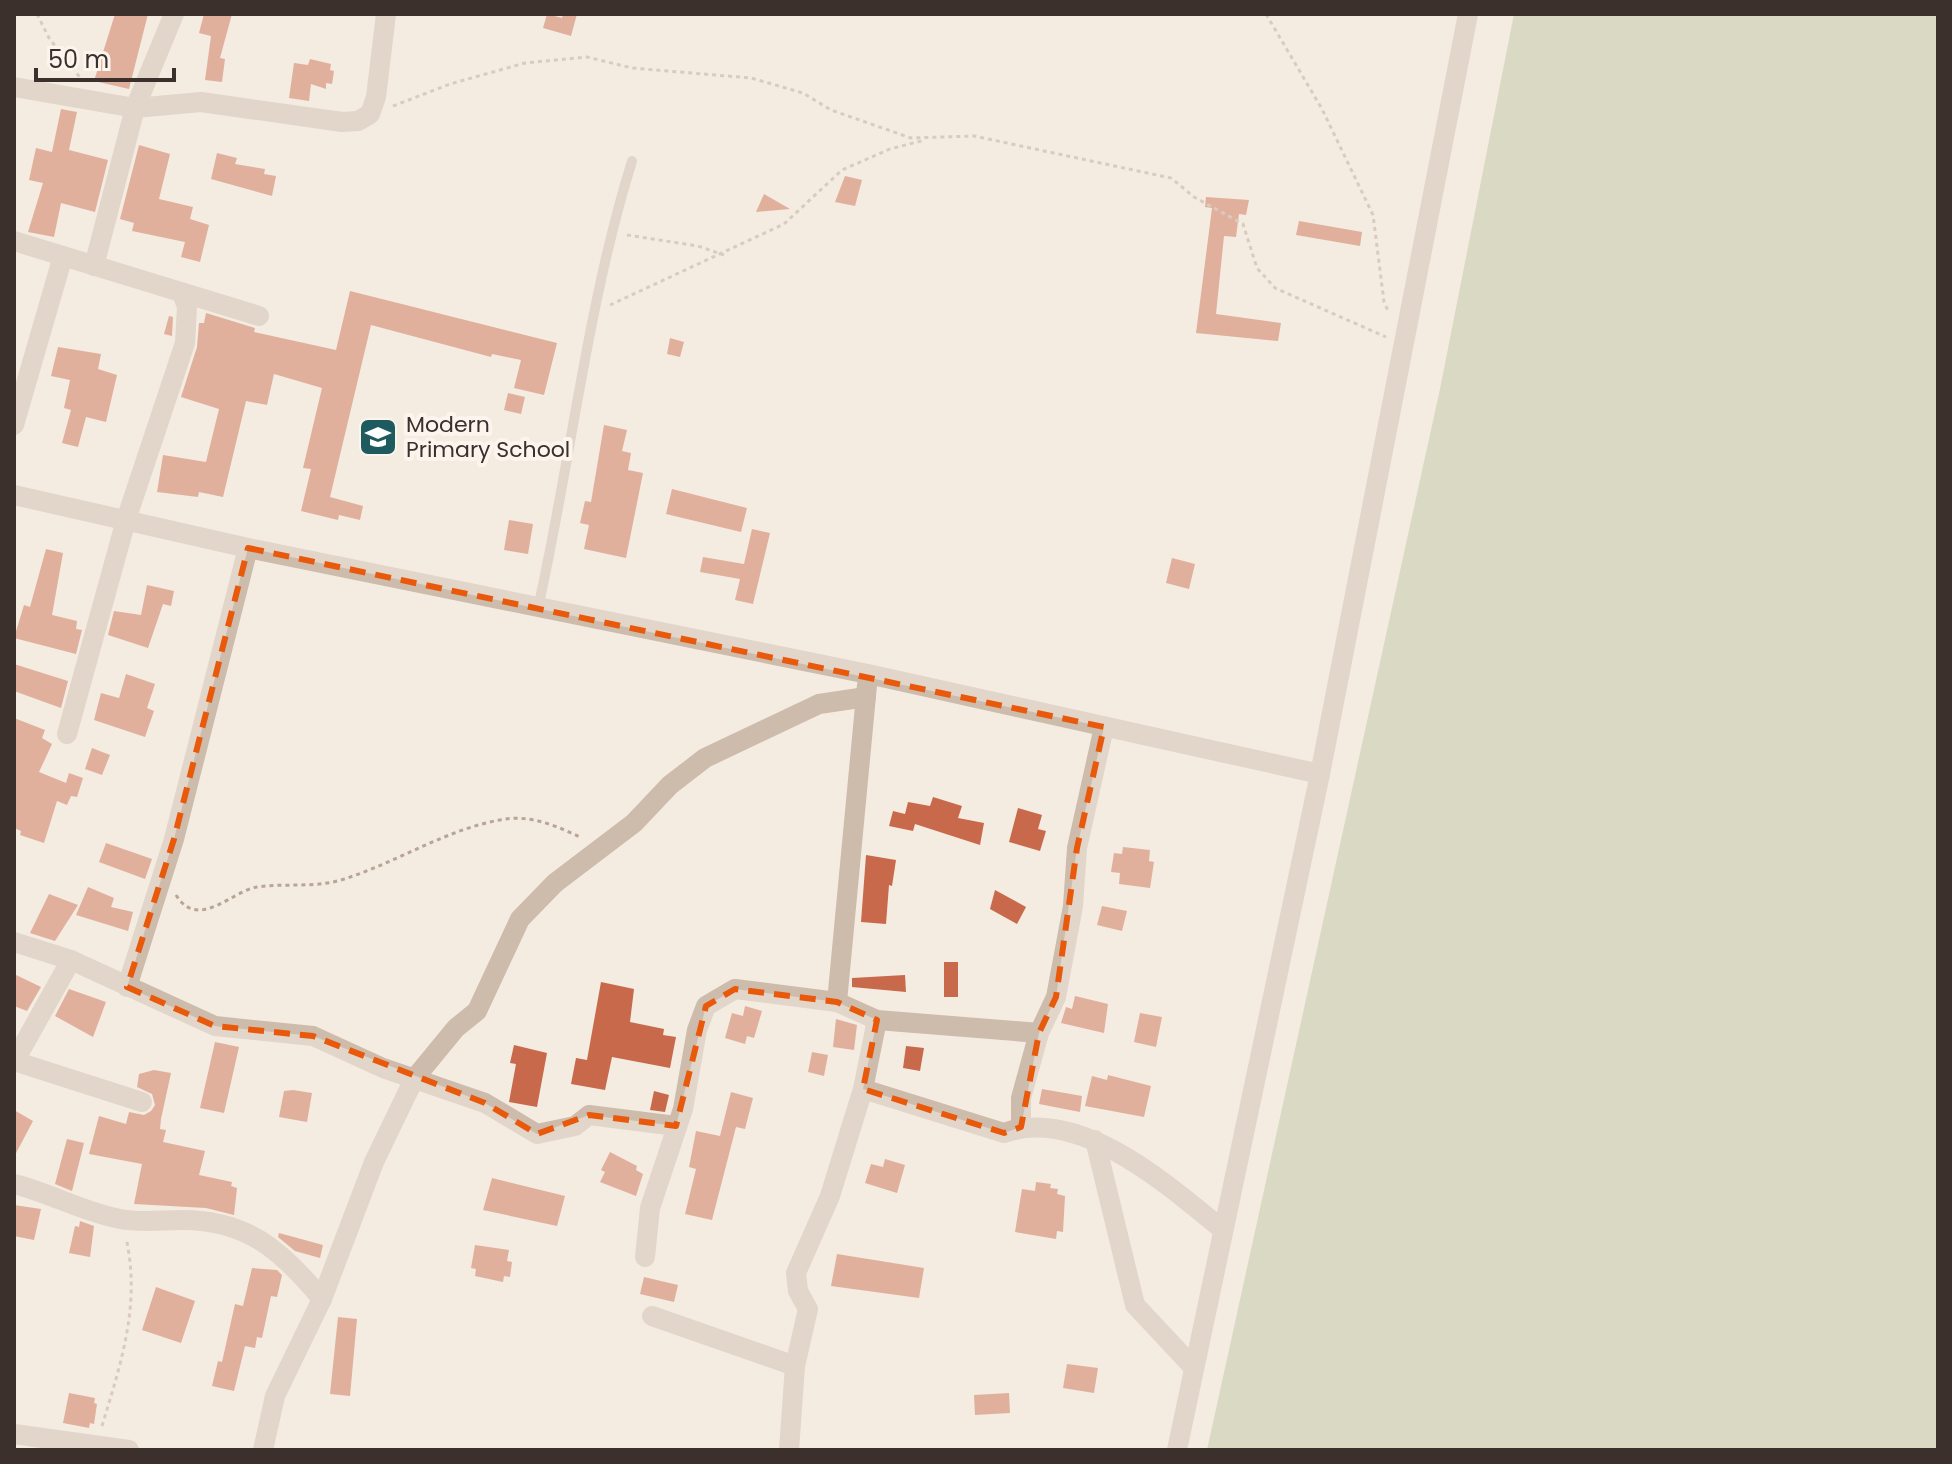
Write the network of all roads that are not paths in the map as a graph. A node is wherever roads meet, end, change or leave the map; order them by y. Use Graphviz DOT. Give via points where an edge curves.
graph roads {
  1 [pos="174,14"];
  2 [pos="386,14"];
  3 [pos="1468,14"];
  4 [pos="14,87"];
  5 [pos="135,108"];
  6 [pos="632,161"];
  7 [pos="14,241"];
  8 [pos="63,256"];
  9 [pos="94,266"];
  10 [pos="182,293"];
  11 [pos="259,316"];
  12 [pos="14,425"];
  13 [pos="14,495"];
  14 [pos="126,520"];
  15 [pos="248,548"];
  16 [pos="538,608"];
  17 [pos="868,674"];
  18 [pos="866,697"];
  19 [pos="1104,727"];
  20 [pos="67,734"];
  21 [pos="1320,774"];
  22 [pos="14,942"];
  23 [pos="71,960"];
  24 [pos="127,987"];
  25 [pos="837,1002"];
  26 [pos="877,1020"];
  27 [pos="1039,1033"];
  28 [pos="14,1062"];
  29 [pos="414,1079"];
  30 [pos="863,1089"];
  31 [pos="142,1102"];
  32 [pos="676,1126"];
  33 [pos="1021,1127"];
  34 [pos="1095,1140"];
  35 [pos="14,1184"];
  36 [pos="1223,1230"];
  37 [pos="645,1257"];
  38 [pos="322,1299"];
  39 [pos="652,1316"];
  40 [pos="795,1366"];
  41 [pos="1194,1368"];
  42 [pos="14,1434"];
  43 [pos="129,1450"];
  44 [pos="263,1450"];
  45 [pos="789,1450"];
  46 [pos="1177,1450"];
  1 -- 5 [label="street"];
  2 -- 5 [label="street" via="376,97 370,114 358,121 201,102"];
  3 -- 21 [label="street"];
  4 -- 5 [label="street"];
  5 -- 9 [label="street"];
  6 -- 16 [label="lane" via="611,233"];
  7 -- 8 [label="street"];
  8 -- 9 [label="street"];
  8 -- 12 [label="street"];
  9 -- 10 [label="street"];
  10 -- 11 [label="street"];
  10 -- 14 [label="street" via="188,325 185,343"];
  13 -- 14 [label="street"];
  14 -- 15 [label="street"];
  14 -- 20 [label="street"];
  15 -- 16 [label="street"];
  15 -- 24 [label="street" via="165,872"];
  16 -- 17 [label="street"];
  17 -- 18 [label="street"];
  17 -- 19 [label="street"];
  18 -- 25 [label="street"];
  18 -- 29 [label="street" via="819,704 705,758 670,785 634,823 555,883 520,919 477,1011 447,1037"];
  19 -- 21 [label="street"];
  19 -- 27 [label="street" via="1077,848 1073,906 1056,997"];
  21 -- 36 [label="street"];
  22 -- 23 [label="street"];
  23 -- 24 [label="street"];
  23 -- 28 [label="street"];
  24 -- 29 [label="street" via="215,1026 313,1036"];
  25 -- 26 [label="street"];
  25 -- 32 [label="street" via="735,989 706,1006"];
  26 -- 27 [label="street"];
  26 -- 30 [label="street"];
  27 -- 33 [label="street" via="1021,1098"];
  28 -- 31 [label="street"];
  29 -- 32 [label="street" via="485,1103 537,1134 575,1126 589,1115"];
  29 -- 38 [label="street" via="374,1162"];
  30 -- 33 [label="street" via="1004,1133"];
  30 -- 40 [label="street" via="830,1196 796,1273 808,1309"];
  32 -- 37 [label="street" via="650,1208"];
  33 -- 34 [label="street"];
  34 -- 36 [label="street" via="1165,1183"];
  34 -- 41 [label="street" via="1135,1305"];
  35 -- 38 [label="street" via="122,1219 184,1219 263,1239"];
  36 -- 41 [label="street"];
  38 -- 44 [label="street" via="275,1396"];
  39 -- 40 [label="street"];
  40 -- 45 [label="street"];
  41 -- 46 [label="street"];
  42 -- 43 [label="street"];
}
